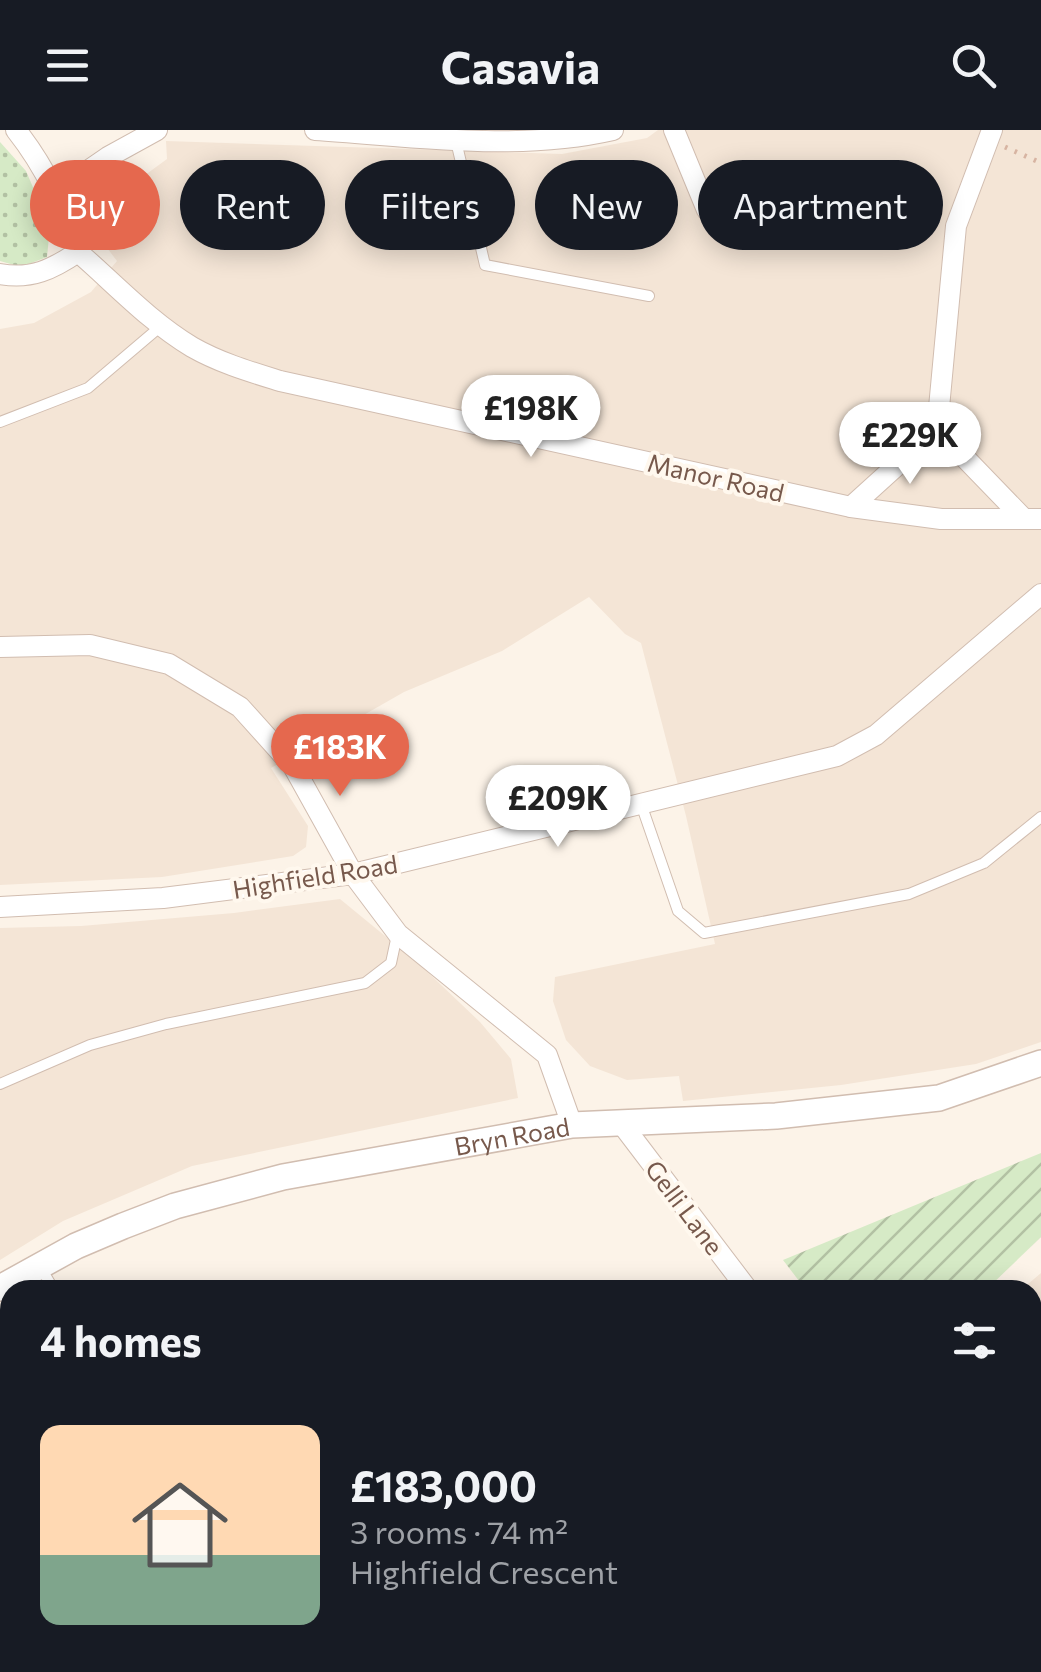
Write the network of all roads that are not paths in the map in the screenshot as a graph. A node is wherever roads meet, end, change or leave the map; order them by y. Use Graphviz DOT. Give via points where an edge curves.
graph roads {
  1 [pos="16,130"];
  2 [pos="157,130"];
  3 [pos="315,130"];
  4 [pos="613,130"];
  5 [pos="674,130"];
  6 [pos="992,130"];
  7 [pos="455,138"];
  8 [pos="39,160"];
  9 [pos="105,160"];
  10 [pos="698,190"];
  11 [pos="78,252"];
  12 [pos="0,274"];
  13 [pos="648,296"];
  14 [pos="161,326"];
  15 [pos="0,422"];
  16 [pos="937,429"];
  17 [pos="850,507"];
  18 [pos="1032,519"];
  19 [pos="1041,594"];
  20 [pos="0,647"];
  21 [pos="642,804"];
  22 [pos="1041,817"];
  23 [pos="354,874"];
  24 [pos="0,908"];
  25 [pos="398,934"];
  26 [pos="1041,1063"];
  27 [pos="0,1084"];
  28 [pos="621,1123"];
  29 [pos="572,1125"];
  30 [pos="40,1267"];
  31 [pos="15,1280"];
  32 [pos="48,1280"];
  33 [pos="740,1280"];
  1 -- 8 [label="street"];
  2 -- 9 [label="street"];
  3 -- 7 [label="street"];
  4 -- 7 [label="street" via="568,140"];
  5 -- 10 [label="street"];
  6 -- 16 [label="street" via="956,226"];
  7 -- 13 [label="lane" via="485,265"];
  11 -- 12 [label="street" via="31,275"];
  11 -- 14 [label="street, Manor Road"];
  14 -- 15 [label="lane" via="88,388"];
  14 -- 17 [label="street, Manor Road" via="216,359 280,381"];
  16 -- 17 [label="street"];
  16 -- 18 [label="street"];
  17 -- 18 [label="street, Manor Road" via="941,519"];
  19 -- 21 [label="street, Highfield Road" via="857,748"];
  20 -- 23 [label="street" via="90,645 169,664 240,706 293,766"];
  21 -- 22 [label="lane" via="678,911 704,934 909,894 984,863"];
  21 -- 23 [label="street, Highfield Road"];
  23 -- 24 [label="street, Highfield Road" via="162,898"];
  23 -- 25 [label="street"];
  25 -- 27 [label="lane" via="391,963 365,983 166,1024 90,1046"];
  25 -- 29 [label="street" via="547,1055"];
  26 -- 28 [label="street, Bryn Road" via="939,1098 776,1116"];
  28 -- 29 [label="street, Bryn Road"];
  28 -- 33 [label="street, Gelli Lane"];
  29 -- 30 [label="street, Bryn Road" via="283,1177 176,1206"];
  30 -- 31 [label="street, Bryn Road"];
  30 -- 32 [label="lane"];
}
